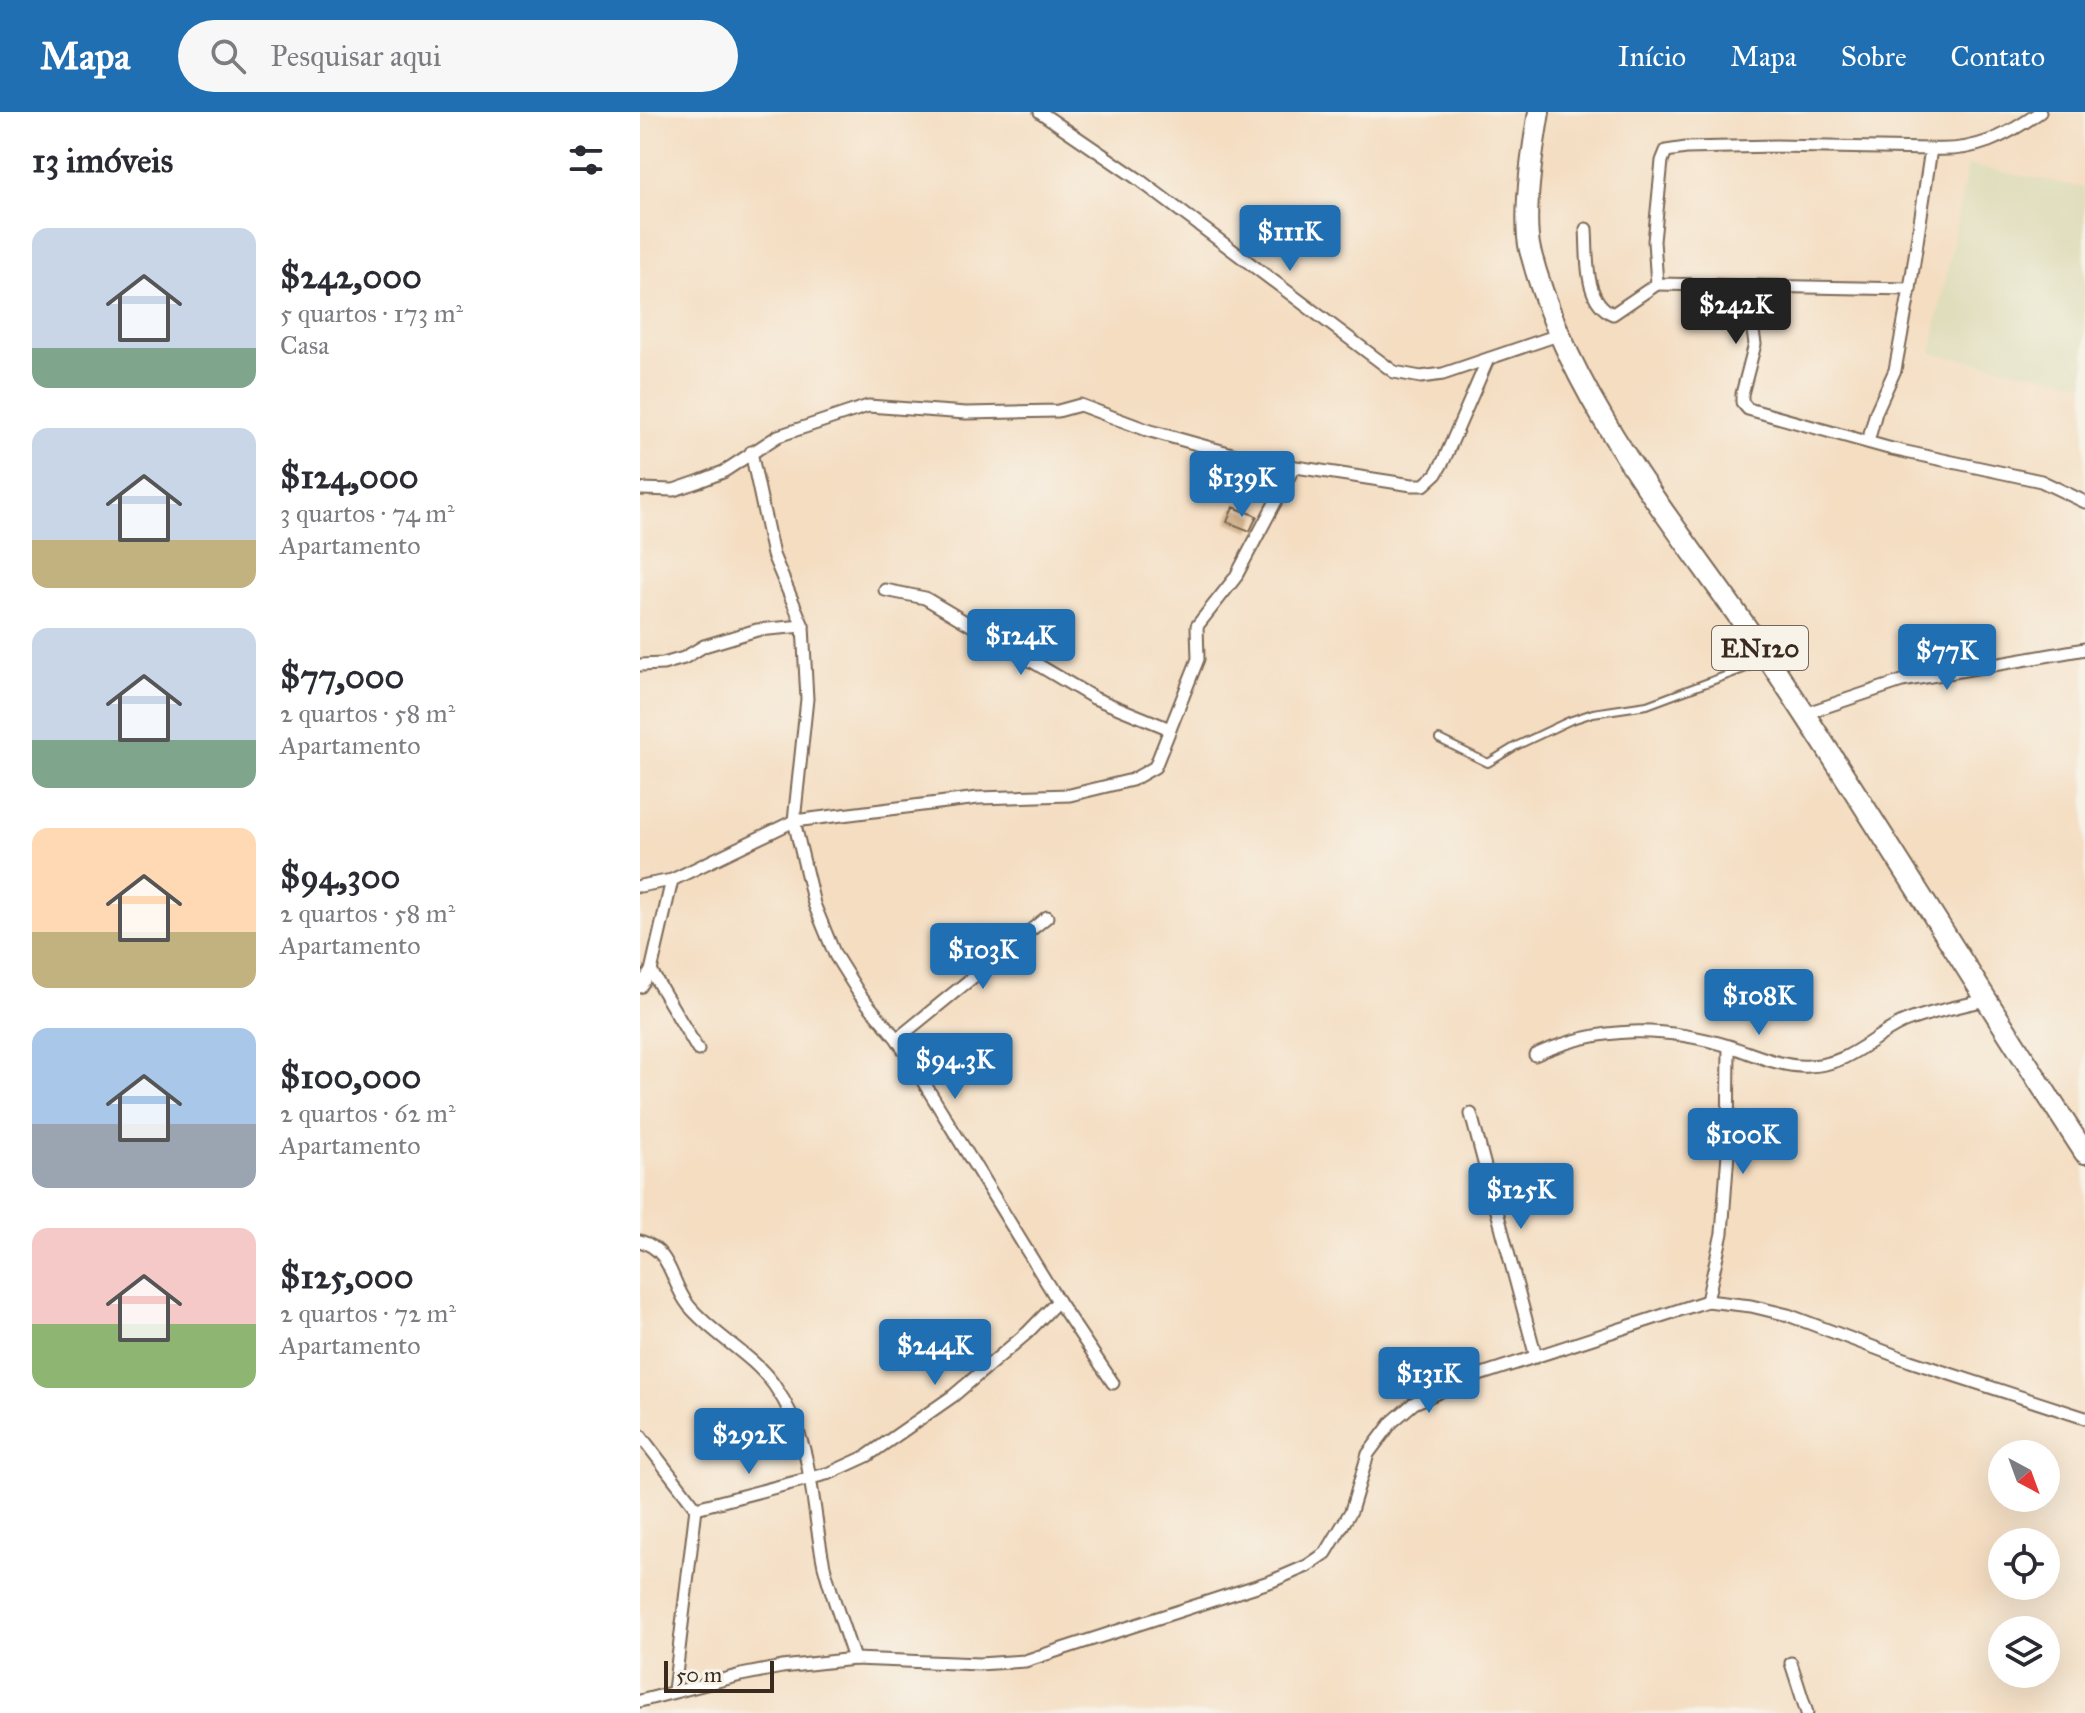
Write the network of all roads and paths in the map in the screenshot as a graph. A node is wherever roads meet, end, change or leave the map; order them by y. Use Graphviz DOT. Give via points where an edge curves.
graph roads {
  1 [pos="1040,112"];
  2 [pos="1539,112"];
  3 [pos="2040,112"];
  4 [pos="1931,149"];
  5 [pos="1586,229"];
  6 [pos="1657,284"];
  7 [pos="1746,287"];
  8 [pos="1910,289"];
  9 [pos="1558,335"];
  10 [pos="1488,359"];
  11 [pos="1868,442"];
  12 [pos="751,452"];
  13 [pos="1294,467"];
  14 [pos="640,489"];
  15 [pos="2085,502"];
  16 [pos="885,590"];
  17 [pos="803,626"];
  18 [pos="2085,649"];
  19 [pos="1768,660"];
  20 [pos="640,665"];
  21 [pos="1804,714"];
  22 [pos="1170,729"];
  23 [pos="1439,739"];
  24 [pos="794,821"];
  25 [pos="672,880"];
  26 [pos="640,886"];
  27 [pos="1047,917"];
  28 [pos="651,971"];
  29 [pos="640,987"];
  30 [pos="1985,1000"];
  31 [pos="897,1039"];
  32 [pos="1729,1046"];
  33 [pos="698,1050"];
  34 [pos="1535,1055"];
  35 [pos="1471,1114"];
  36 [pos="2085,1153"];
  37 [pos="640,1241"];
  38 [pos="1058,1301"];
  39 [pos="1707,1301"];
  40 [pos="1536,1357"];
  41 [pos="1113,1383"];
  42 [pos="2085,1418"];
  43 [pos="640,1435"];
  44 [pos="812,1478"];
  45 [pos="696,1508"];
  46 [pos="854,1659"];
  47 [pos="1791,1663"];
  48 [pos="674,1691"];
  49 [pos="640,1701"];
  50 [pos="1807,1713"];
  1 -- 10 [label="street" via="1138,179 1394,372 1443,374"];
  2 -- 9 [label="highway, EN120" via="1529,247"];
  3 -- 4 [label="street" via="1989,142 1956,151"];
  4 -- 6 [label="street" via="1776,146 1666,151 1654,241"];
  4 -- 8 [label="street"];
  5 -- 6 [label="street" via="1589,276 1607,311 1613,314"];
  6 -- 7 [label="street"];
  7 -- 8 [label="street"];
  7 -- 11 [label="street" via="1755,344 1742,394 1745,406"];
  8 -- 11 [label="street" via="1895,370"];
  9 -- 10 [label="street"];
  9 -- 19 [label="highway, EN120" via="1589,397"];
  10 -- 13 [label="street" via="1444,460 1424,485"];
  11 -- 15 [label="street" via="2041,481"];
  12 -- 13 [label="street" via="778,436 868,406 966,413 1058,411 1080,405 1147,430"];
  12 -- 14 [label="street" via="723,472 674,490"];
  12 -- 17 [label="street" via="773,555"];
  13 -- 22 [label="street" via="1235,578 1197,626 1198,659"];
  16 -- 22 [label="street" via="925,598 1094,698"];
  17 -- 20 [label="street" via="757,630 704,646 684,658"];
  17 -- 24 [label="street" via="807,699"];
  18 -- 21 [label="street" via="1902,681"];
  19 -- 21 [label="highway, EN120"];
  19 -- 23 [label="lane" via="1647,705 1569,721 1488,763"];
  21 -- 30 [label="highway, EN120"];
  22 -- 24 [label="street" via="1155,767 1132,780 1070,795 978,798"];
  24 -- 25 [label="street"];
  24 -- 31 [label="street" via="814,904 835,955"];
  25 -- 26 [label="street"];
  25 -- 28 [label="street"];
  27 -- 31 [label="street"];
  28 -- 29 [label="street"];
  28 -- 33 [label="street"];
  30 -- 32 [label="street" via="1903,1023 1829,1065 1804,1067"];
  30 -- 36 [label="highway, EN120"];
  31 -- 38 [label="street"];
  32 -- 34 [label="street" via="1681,1033 1645,1031 1564,1042"];
  32 -- 39 [label="street" via="1722,1233"];
  35 -- 40 [label="street"];
  37 -- 44 [label="street" via="662,1253 689,1306 772,1382 798,1425"];
  38 -- 41 [label="street"];
  38 -- 44 [label="street" via="1027,1333 904,1433 846,1467"];
  39 -- 40 [label="street"];
  39 -- 42 [label="street" via="1788,1315"];
  40 -- 46 [label="street" via="1443,1389 1414,1403 1392,1422 1368,1454 1351,1511 1338,1534 1326,1553 1307,1566 1025,1661"];
  43 -- 45 [label="street"];
  44 -- 45 [label="street"];
  44 -- 46 [label="street" via="825,1569"];
  45 -- 48 [label="street"];
  46 -- 48 [label="street" via="782,1667"];
  47 -- 50 [label="street"];
  48 -- 49 [label="street"];
}
